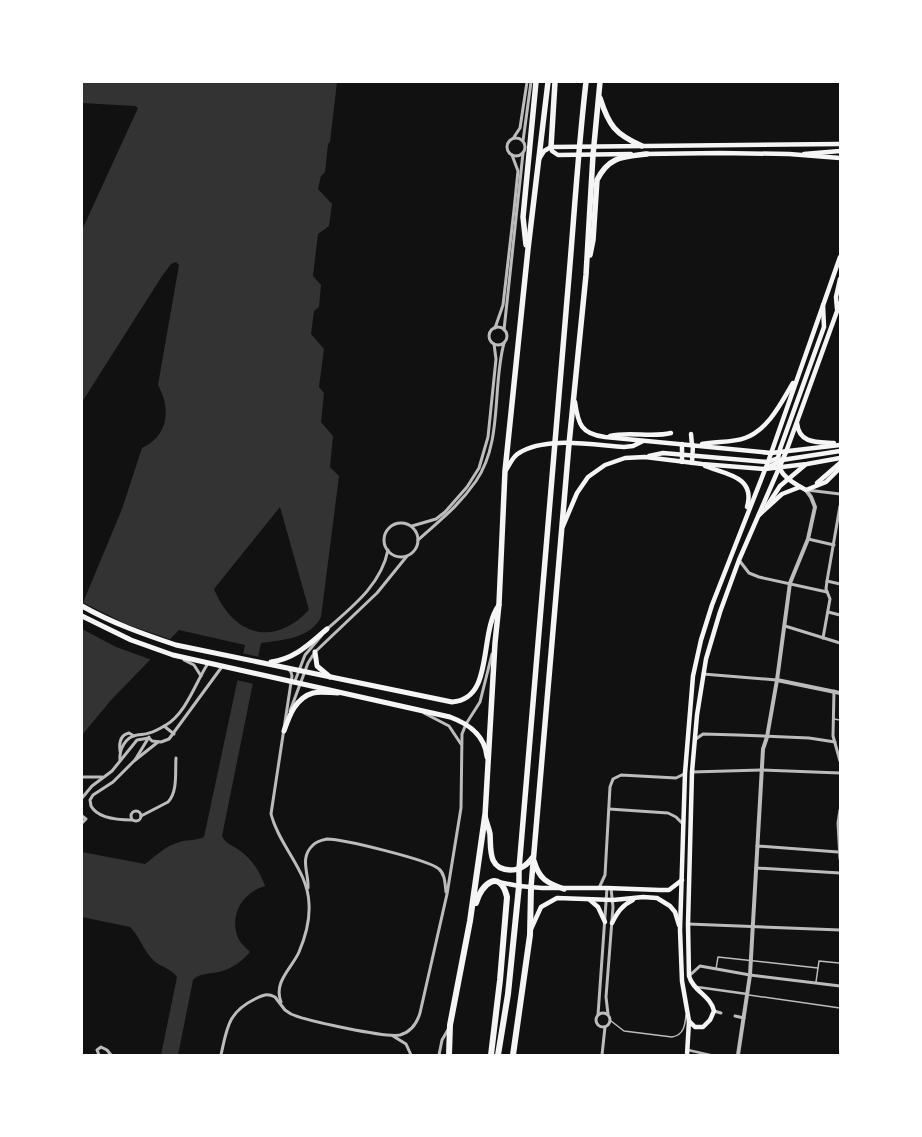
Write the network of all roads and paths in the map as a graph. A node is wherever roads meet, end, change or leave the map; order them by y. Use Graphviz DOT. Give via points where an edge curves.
graph roads {
  1 [pos="527,82"];
  2 [pos="531,82"];
  3 [pos="536,82"];
  4 [pos="548,82"];
  5 [pos="555,82"];
  6 [pos="586,82"];
  7 [pos="600,82"];
  8 [pos="599,95"];
  9 [pos="514,138"];
  10 [pos="523,141"];
  11 [pos="840,143"];
  12 [pos="578,146"];
  13 [pos="594,146"];
  14 [pos="642,146"];
  15 [pos="551,147"];
  16 [pos="840,151"];
  17 [pos="523,153"];
  18 [pos="647,154"];
  19 [pos="512,155"];
  20 [pos="578,155"];
  21 [pos="593,155"];
  22 [pos="796,155"];
  23 [pos="821,158"];
  24 [pos="840,158"];
  25 [pos="539,159"];
  26 [pos="840,161"];
  27 [pos="528,249"];
  28 [pos="840,257"];
  29 [pos="586,274"];
  30 [pos="840,279"];
  31 [pos="840,303"];
  32 [pos="823,304"];
  33 [pos="837,313"];
  34 [pos="495,328"];
  35 [pos="504,330"];
  36 [pos="504,343"];
  37 [pos="494,344"];
  38 [pos="799,373"];
  39 [pos="575,401"];
  40 [pos="797,422"];
  41 [pos="671,433"];
  42 [pos="691,434"];
  43 [pos="605,437"];
  44 [pos="644,440"];
  45 [pos="554,444"];
  46 [pos="569,444"];
  47 [pos="682,444"];
  48 [pos="840,444"];
  49 [pos="694,445"];
  50 [pos="840,451"];
  51 [pos="786,452"];
  52 [pos="771,453"];
  53 [pos="779,453"];
  54 [pos="682,454"];
  55 [pos="693,455"];
  56 [pos="645,457"];
  57 [pos="840,458"];
  58 [pos="779,460"];
  59 [pos="682,462"];
  60 [pos="768,462"];
  61 [pos="692,463"];
  62 [pos="840,463"];
  63 [pos="702,464"];
  64 [pos="807,464"];
  65 [pos="778,468"];
  66 [pos="840,468"];
  67 [pos="765,469"];
  68 [pos="505,471"];
  69 [pos="787,479"];
  70 [pos="800,487"];
  71 [pos="806,490"];
  72 [pos="840,494"];
  73 [pos="767,506"];
  74 [pos="840,506"];
  75 [pos="756,518"];
  76 [pos="412,526"];
  77 [pos="563,527"];
  78 [pos="738,539"];
  79 [pos="808,539"];
  80 [pos="418,540"];
  81 [pos="834,545"];
  82 [pos="388,550"];
  83 [pos="407,556"];
  84 [pos="739,560"];
  85 [pos="827,581"];
  86 [pos="790,583"];
  87 [pos="840,584"];
  88 [pos="827,592"];
  89 [pos="499,604"];
  90 [pos="82,606"];
  91 [pos="828,612"];
  92 [pos="840,615"];
  93 [pos="82,616"];
  94 [pos="785,626"];
  95 [pos="327,629"];
  96 [pos="824,638"];
  97 [pos="495,643"];
  98 [pos="840,643"];
  99 [pos="162,652"];
  100 [pos="315,652"];
  101 [pos="184,660"];
  102 [pos="266,663"];
  103 [pos="207,665"];
  104 [pos="287,667"];
  105 [pos="221,668"];
  106 [pos="232,668"];
  107 [pos="298,670"];
  108 [pos="304,672"];
  109 [pos="703,674"];
  110 [pos="200,676"];
  111 [pos="332,678"];
  112 [pos="776,680"];
  113 [pos="295,681"];
  114 [pos="344,692"];
  115 [pos="834,692"];
  116 [pos="840,693"];
  117 [pos="422,711"];
  118 [pos="832,718"];
  119 [pos="840,720"];
  120 [pos="466,724"];
  121 [pos="164,726"];
  122 [pos="284,732"];
  123 [pos="149,734"];
  124 [pos="174,734"];
  125 [pos="134,736"];
  126 [pos="767,737"];
  127 [pos="149,738"];
  128 [pos="694,740"];
  129 [pos="158,742"];
  130 [pos="835,742"];
  131 [pos="461,744"];
  132 [pos="120,752"];
  133 [pos="176,758"];
  134 [pos="120,760"];
  135 [pos="134,761"];
  136 [pos="840,761"];
  137 [pos="761,770"];
  138 [pos="692,772"];
  139 [pos="685,773"];
  140 [pos="840,773"];
  141 [pos="102,777"];
  142 [pos="82,778"];
  143 [pos="488,781"];
  144 [pos="82,798"];
  145 [pos="609,809"];
  146 [pos="840,810"];
  147 [pos="82,816"];
  148 [pos="141,816"];
  149 [pos="485,816"];
  150 [pos="132,820"];
  151 [pos="82,823"];
  152 [pos="683,825"];
  153 [pos="757,846"];
  154 [pos="838,852"];
  155 [pos="533,857"];
  156 [pos="840,859"];
  157 [pos="756,868"];
  158 [pos="519,869"];
  159 [pos="840,873"];
  160 [pos="682,880"];
  161 [pos="496,881"];
  162 [pos="519,886"];
  163 [pos="531,887"];
  164 [pos="599,888"];
  165 [pos="609,888"];
  166 [pos="564,889"];
  167 [pos="308,890"];
  168 [pos="447,894"];
  169 [pos="643,897"];
  170 [pos="586,899"];
  171 [pos="607,900"];
  172 [pos="612,900"];
  173 [pos="470,921"];
  174 [pos="605,922"];
  175 [pos="612,923"];
  176 [pos="688,924"];
  177 [pos="753,925"];
  178 [pos="680,930"];
  179 [pos="840,930"];
  180 [pos="530,935"];
  181 [pos="751,960"];
  182 [pos="838,963"];
  183 [pos="818,968"];
  184 [pos="716,970"];
  185 [pos="750,975"];
  186 [pos="689,976"];
  187 [pos="816,984"];
  188 [pos="840,986"];
  189 [pos="694,987"];
  190 [pos="748,994"];
  191 [pos="283,1007"];
  192 [pos="840,1008"];
  193 [pos="686,1009"];
  194 [pos="714,1011"];
  195 [pos="722,1013"];
  196 [pos="608,1014"];
  197 [pos="598,1015"];
  198 [pos="735,1016"];
  199 [pos="744,1018"];
  200 [pos="611,1021"];
  201 [pos="689,1021"];
  202 [pos="450,1025"];
  203 [pos="604,1027"];
  204 [pos="392,1036"];
  205 [pos="687,1053"];
  206 [pos="99,1055"];
  207 [pos="111,1055"];
  208 [pos="221,1055"];
  209 [pos="411,1055"];
  210 [pos="439,1055"];
  211 [pos="449,1055"];
  212 [pos="491,1055"];
  213 [pos="498,1055"];
  214 [pos="513,1055"];
  215 [pos="601,1055"];
  216 [pos="710,1055"];
  217 [pos="738,1055"];
  1 -- 9 [label="street" via="520,128"];
  2 -- 10 [label="street"];
  3 -- 27 [label="highway" via="523,217"];
  4 -- 25 [label="highway"];
  5 -- 15 [label="highway"];
  6 -- 12 [label="highway"];
  7 -- 8 [label="highway"];
  8 -- 13 [label="highway"];
  8 -- 14 [label="highway" via="608,122 616,132"];
  9 -- 10 [label="street"];
  9 -- 19 [label="street" via="508,142 507,147"];
  10 -- 17 [label="street"];
  11 -- 14 [label="main road"];
  12 -- 13 [label="main road"];
  12 -- 15 [label="main road"];
  12 -- 20 [label="highway"];
  13 -- 14 [label="main road"];
  13 -- 21 [label="highway"];
  15 -- 20 [label="main road" via="558,155"];
  15 -- 25 [label="main road" via="544,151"];
  16 -- 22 [label="main road"];
  17 -- 19 [label="street" via="518,156"];
  17 -- 35 [label="street"];
  18 -- 21 [label="main road"];
  18 -- 22 [label="main road" via="720,152"];
  18 -- 29 [label="highway" via="620,158 608,164 597,180 593,240"];
  19 -- 34 [label="street" via="518,171 503,305"];
  20 -- 21 [label="main road"];
  20 -- 45 [label="highway"];
  21 -- 29 [label="highway"];
  22 -- 23 [label="main road"];
  23 -- 24 [label="main road"];
  23 -- 26 [label="main road"];
  25 -- 27 [label="highway"];
  27 -- 68 [label="highway"];
  28 -- 32 [label="main road"];
  29 -- 39 [label="highway"];
  30 -- 33 [label="main road" via="836,297"];
  31 -- 33 [label="main road"];
  32 -- 38 [label="main road"];
  32 -- 53 [label="main road" via="824,327"];
  33 -- 40 [label="main road"];
  34 -- 35 [label="street"];
  34 -- 37 [label="street" via="489,336"];
  35 -- 36 [label="street"];
  36 -- 37 [label="street"];
  36 -- 80 [label="street" via="492,437 482,470 453,510"];
  37 -- 76 [label="street" via="496,359 488,437 479,468 467,487 445,512 436,519"];
  38 -- 49 [label="main road" via="772,418 752,434 744,438"];
  38 -- 52 [label="main road"];
  39 -- 43 [label="main road" via="577,418 583,429 590,434"];
  39 -- 46 [label="highway"];
  40 -- 48 [label="main road" via="798,432 803,438 813,442"];
  40 -- 51 [label="main road"];
  41 -- 43 [label="main road" via="627,433"];
  42 -- 49 [label="main road"];
  43 -- 44 [label="main road"];
  44 -- 46 [label="main road" via="633,446 624,447"];
  44 -- 47 [label="main road"];
  45 -- 46 [label="main road"];
  45 -- 68 [label="main road" via="537,446 518,453"];
  45 -- 158 [label="highway"];
  46 -- 77 [label="highway"];
  47 -- 49 [label="main road"];
  47 -- 54 [label="main road"];
  48 -- 51 [label="main road"];
  49 -- 52 [label="main road"];
  49 -- 55 [label="main road"];
  50 -- 58 [label="main road"];
  51 -- 53 [label="main road"];
  51 -- 58 [label="main road"];
  52 -- 53 [label="main road"];
  52 -- 60 [label="main road"];
  53 -- 58 [label="main road"];
  54 -- 55 [label="main road"];
  54 -- 56 [label="main road" via="662,453"];
  54 -- 59 [label="main road"];
  55 -- 60 [label="main road"];
  55 -- 61 [label="main road"];
  56 -- 59 [label="main road"];
  56 -- 77 [label="main road" via="625,458 600,468 588,478 577,493"];
  57 -- 64 [label="main road"];
  58 -- 60 [label="main road"];
  58 -- 65 [label="main road"];
  58 -- 67 [label="main road"];
  59 -- 61 [label="main road"];
  60 -- 67 [label="main road"];
  61 -- 63 [label="main road"];
  62 -- 71 [label="main road" via="820,482"];
  63 -- 67 [label="main road"];
  63 -- 78 [label="main road" via="733,475 746,488 749,502"];
  64 -- 65 [label="main road"];
  64 -- 69 [label="main road"];
  65 -- 67 [label="main road"];
  65 -- 69 [label="main road"];
  65 -- 75 [label="main road"];
  66 -- 71 [label="main road" via="826,482"];
  67 -- 78 [label="main road"];
  68 -- 89 [label="highway"];
  69 -- 70 [label="main road"];
  69 -- 73 [label="main road"];
  70 -- 71 [label="main road"];
  70 -- 73 [label="main road" via="782,494"];
  71 -- 72 [label="street"];
  71 -- 79 [label="street" via="815,507"];
  73 -- 75 [label="main road"];
  74 -- 81 [label="street"];
  75 -- 84 [label="main road"];
  76 -- 80 [label="street"];
  76 -- 82 [label="street" via="401,523 390,528 385,539"];
  77 -- 155 [label="highway"];
  78 -- 139 [label="main road" via="710,610 696,660"];
  79 -- 81 [label="street"];
  79 -- 86 [label="street"];
  80 -- 83 [label="street" via="414,551"];
  81 -- 85 [label="street"];
  82 -- 83 [label="street" via="395,556"];
  82 -- 95 [label="street" via="386,563 372,587"];
  83 -- 100 [label="street" via="377,593"];
  84 -- 86 [label="street" via="754,575"];
  84 -- 109 [label="main road" via="710,641"];
  85 -- 87 [label="street"];
  85 -- 88 [label="street"];
  86 -- 88 [label="street"];
  86 -- 94 [label="street"];
  88 -- 91 [label="street" via="830,599"];
  89 -- 97 [label="highway"];
  89 -- 111 [label="main road" via="488,630 478,687 466,700 446,701"];
  90 -- 102 [label="main road" via="106,619 176,645"];
  91 -- 92 [label="street"];
  91 -- 96 [label="street"];
  93 -- 99 [label="main road"];
  94 -- 96 [label="street"];
  94 -- 112 [label="street"];
  95 -- 102 [label="main road" via="296,654 284,660"];
  95 -- 107 [label="street" via="305,655"];
  96 -- 98 [label="street"];
  97 -- 120 [label="street" via="480,702"];
  97 -- 143 [label="highway"];
  99 -- 101 [label="street"];
  99 -- 106 [label="main road"];
  100 -- 108 [label="street"];
  100 -- 111 [label="main road" via="315,662 319,669"];
  101 -- 103 [label="street"];
  101 -- 110 [label="street" via="194,665"];
  102 -- 104 [label="main road"];
  103 -- 105 [label="street"];
  103 -- 110 [label="street"];
  104 -- 107 [label="main road"];
  104 -- 113 [label="street"];
  105 -- 106 [label="street"];
  105 -- 124 [label="street"];
  106 -- 113 [label="main road"];
  107 -- 108 [label="main road"];
  107 -- 113 [label="street"];
  108 -- 111 [label="main road"];
  108 -- 113 [label="street"];
  109 -- 112 [label="street"];
  109 -- 128 [label="main road"];
  110 -- 121 [label="street" via="182,708"];
  112 -- 115 [label="street"];
  112 -- 126 [label="street"];
  113 -- 114 [label="main road"];
  113 -- 122 [label="street"];
  113 -- 122 [label="street"];
  114 -- 117 [label="main road"];
  114 -- 122 [label="main road" via="312,693 306,696 296,705"];
  115 -- 116 [label="street"];
  115 -- 118 [label="street"];
  117 -- 120 [label="main road" via="450,717"];
  117 -- 131 [label="street" via="449,726"];
  118 -- 119 [label="lane"];
  118 -- 130 [label="street"];
  120 -- 131 [label="street"];
  120 -- 143 [label="main road" via="483,741"];
  121 -- 123 [label="street"];
  121 -- 124 [label="street"];
  122 -- 167 [label="street" via="271,814"];
  123 -- 125 [label="street"];
  123 -- 127 [label="street"];
  124 -- 129 [label="street" via="167,741"];
  125 -- 132 [label="street" via="127,740"];
  125 -- 132 [label="street" via="129,733 124,735 119,742"];
  126 -- 128 [label="street" via="699,734"];
  126 -- 130 [label="street" via="809,738"];
  126 -- 137 [label="street"];
  127 -- 129 [label="street"];
  127 -- 134 [label="street" via="137,740"];
  127 -- 135 [label="street"];
  128 -- 138 [label="main road"];
  129 -- 135 [label="street"];
  130 -- 136 [label="street"];
  131 -- 168 [label="street" via="461,808"];
  132 -- 134 [label="street"];
  133 -- 148 [label="street" via="172,796 168,802"];
  134 -- 141 [label="street" via="112,771"];
  135 -- 150 [label="street" via="113,782 93,795 90,803 98,814"];
  137 -- 138 [label="street"];
  137 -- 140 [label="street"];
  137 -- 153 [label="street"];
  138 -- 176 [label="main road"];
  139 -- 145 [label="street" via="682,777 676,778 618,776 611,782"];
  139 -- 152 [label="main road"];
  141 -- 142 [label="street"];
  141 -- 144 [label="street"];
  143 -- 149 [label="highway"];
  145 -- 152 [label="street" via="668,813"];
  145 -- 164 [label="street" via="605,875"];
  146 -- 154 [label="street"];
  147 -- 151 [label="street" via="86,819"];
  148 -- 150 [label="street" via="138,821"];
  148 -- 150 [label="street" via="134,812 131,814"];
  149 -- 158 [label="highway" via="494,863 504,869"];
  149 -- 173 [label="highway"];
  152 -- 160 [label="main road"];
  153 -- 154 [label="street"];
  153 -- 157 [label="street"];
  154 -- 156 [label="street"];
  155 -- 158 [label="highway"];
  155 -- 163 [label="highway"];
  155 -- 166 [label="highway" via="542,880"];
  157 -- 159 [label="street"];
  157 -- 177 [label="street"];
  158 -- 162 [label="highway"];
  160 -- 165 [label="main road" via="670,890"];
  160 -- 178 [label="main road"];
  161 -- 162 [label="main road"];
  161 -- 173 [label="highway" via="485,885 481,890"];
  161 -- 212 [label="highway" via="503,885 507,897"];
  162 -- 163 [label="main road"];
  162 -- 213 [label="highway" via="508,994"];
  163 -- 166 [label="main road"];
  163 -- 180 [label="highway"];
  164 -- 165 [label="main road"];
  164 -- 166 [label="main road"];
  165 -- 171 [label="street"];
  165 -- 172 [label="street"];
  167 -- 168 [label="street" via="305,859 314,844 327,839 430,863 441,870"];
  167 -- 191 [label="street" via="309,906 304,938 279,987 278,995"];
  168 -- 204 [label="street" via="419,1017 406,1033"];
  169 -- 172 [label="main road"];
  169 -- 175 [label="main road" via="624,905"];
  169 -- 178 [label="main road" via="657,898 670,906 675,912"];
  170 -- 171 [label="main road"];
  170 -- 174 [label="main road" via="596,904"];
  170 -- 180 [label="main road" via="550,900 542,907"];
  171 -- 172 [label="main road"];
  171 -- 174 [label="street"];
  172 -- 175 [label="street"];
  173 -- 202 [label="highway"];
  174 -- 197 [label="street"];
  175 -- 196 [label="street" via="606,997"];
  176 -- 177 [label="street"];
  176 -- 186 [label="main road"];
  177 -- 179 [label="street"];
  177 -- 181 [label="street"];
  178 -- 193 [label="main road"];
  180 -- 214 [label="highway"];
  181 -- 183 [label="lane"];
  181 -- 184 [label="lane" via="718,957"];
  181 -- 185 [label="street"];
  182 -- 183 [label="lane" via="819,961"];
  183 -- 187 [label="lane"];
  184 -- 185 [label="street"];
  184 -- 186 [label="street" via="700,966"];
  185 -- 187 [label="street"];
  185 -- 190 [label="street"];
  186 -- 189 [label="main road"];
  187 -- 188 [label="street"];
  189 -- 190 [label="street"];
  189 -- 194 [label="main road" via="708,1000"];
  190 -- 192 [label="lane"];
  190 -- 199 [label="street"];
  191 -- 204 [label="street" via="300,1018"];
  191 -- 208 [label="street" via="269,994 243,1005 231,1020"];
  193 -- 200 [label="lane" via="684,1027 676,1036 624,1031"];
  193 -- 201 [label="main road"];
  194 -- 195 [label="street"];
  194 -- 201 [label="main road" via="703,1027 694,1027"];
  196 -- 197 [label="street"];
  196 -- 200 [label="street"];
  197 -- 203 [label="street" via="597,1024"];
  198 -- 199 [label="street"];
  199 -- 217 [label="street"];
  200 -- 203 [label="street"];
  201 -- 205 [label="main road"];
  202 -- 210 [label="street" via="442,1040"];
  202 -- 211 [label="highway"];
  203 -- 215 [label="street"];
  204 -- 209 [label="street" via="406,1044"];
  205 -- 216 [label="street"];
  206 -- 207 [label="street" via="97,1050 100,1047"];
}
